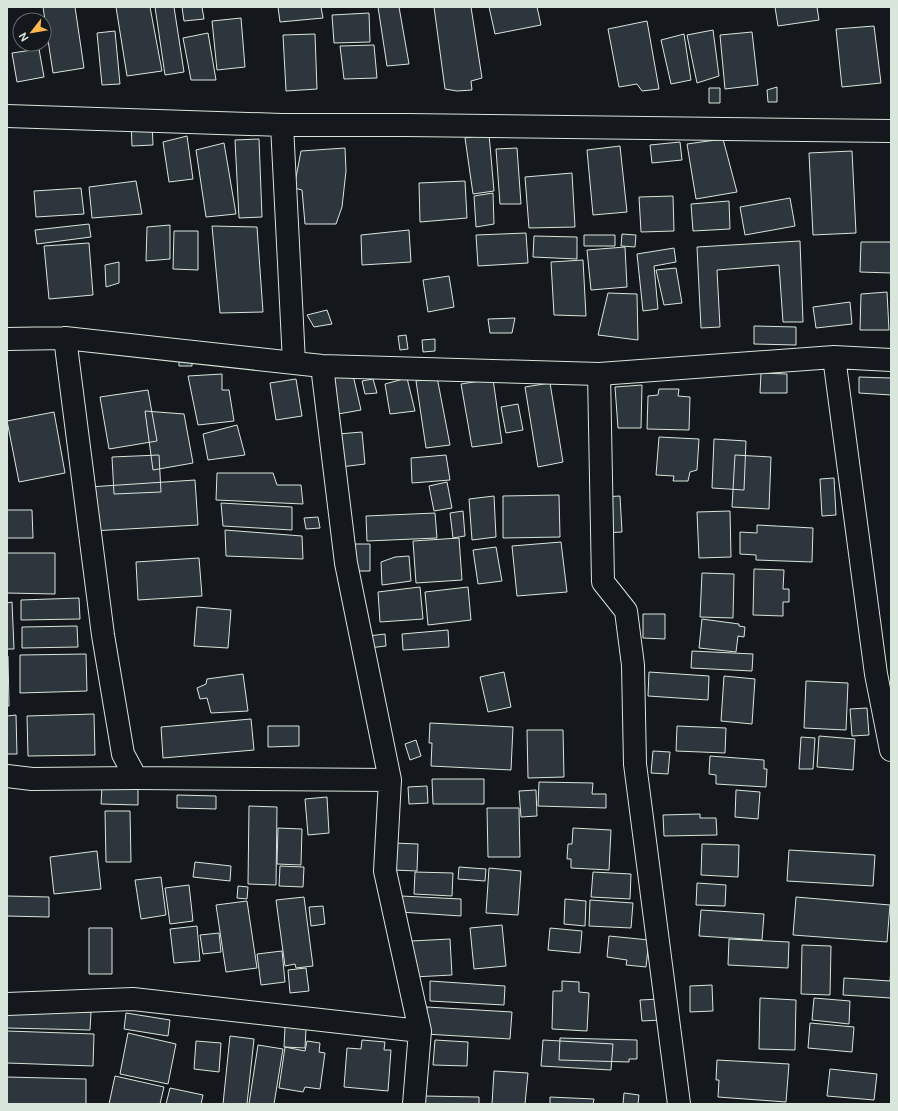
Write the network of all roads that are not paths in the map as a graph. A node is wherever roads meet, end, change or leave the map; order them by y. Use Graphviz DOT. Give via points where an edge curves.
graph roads {
  1 [pos="7,116"];
  2 [pos="282,126"];
  3 [pos="891,132"];
  4 [pos="65,338"];
  5 [pos="7,339"];
  6 [pos="834,357"];
  7 [pos="891,360"];
  8 [pos="294,362"];
  9 [pos="322,366"];
  10 [pos="599,374"];
  11 [pos="891,750"];
  12 [pos="7,776"];
  13 [pos="136,778"];
  14 [pos="390,780"];
  15 [pos="7,1004"];
  16 [pos="420,1031"];
  17 [pos="414,1104"];
  18 [pos="679,1104"];
  1 -- 2 [label="street"];
  2 -- 3 [label="street" via="406,125"];
  2 -- 8 [label="street"];
  4 -- 5 [label="street"];
  4 -- 8 [label="street"];
  4 -- 13 [label="street" via="102,635 123,754"];
  6 -- 7 [label="street"];
  6 -- 10 [label="street"];
  6 -- 11 [label="street" via="876,674"];
  8 -- 9 [label="street"];
  9 -- 10 [label="street"];
  9 -- 14 [label="street" via="346,563"];
  10 -- 18 [label="street" via="603,582 626,611 633,665 635,764"];
  12 -- 13 [label="street" via="32,779"];
  13 -- 14 [label="street"];
  14 -- 16 [label="street" via="385,871"];
  15 -- 16 [label="street" via="133,999"];
  16 -- 17 [label="street"];
}
